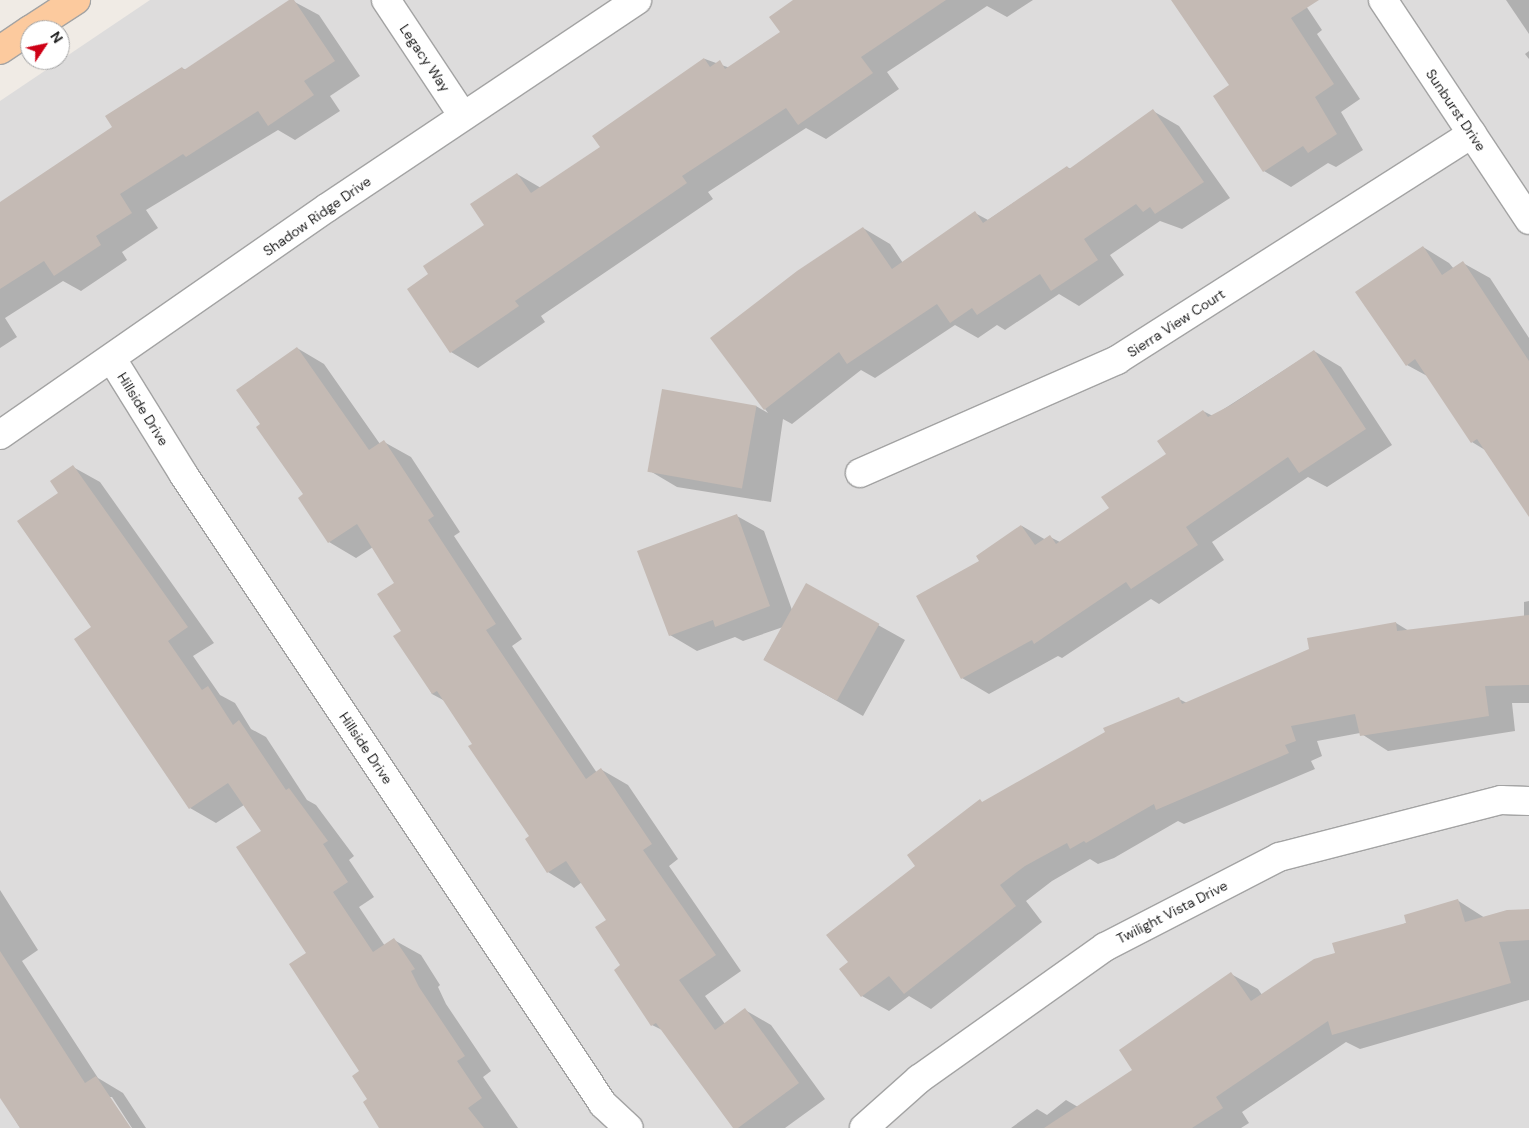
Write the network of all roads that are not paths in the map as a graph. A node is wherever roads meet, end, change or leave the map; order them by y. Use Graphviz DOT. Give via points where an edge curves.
graph roads {
  1 [pos="76,0"];
  2 [pos="386,0"];
  3 [pos="637,0"];
  4 [pos="1383,0"];
  5 [pos="45,20"];
  6 [pos="20,37"];
  7 [pos="0,50"];
  8 [pos="463,116"];
  9 [pos="1472,134"];
  10 [pos="1529,220"];
  11 [pos="112,359"];
  12 [pos="0,435"];
  13 [pos="860,474"];
  14 [pos="1529,801"];
  15 [pos="629,1128"];
  16 [pos="864,1128"];
  1 -- 5 [label="main road"];
  2 -- 8 [label="street, Legacy Way"];
  3 -- 8 [label="street, Shadow Ridge Drive"];
  4 -- 9 [label="street, Sunburst Drive"];
  6 -- 7 [label="main road"];
  8 -- 11 [label="street, Shadow Ridge Drive"];
  9 -- 10 [label="street, Sunburst Drive"];
  9 -- 13 [label="street, Sierra View Court" via="1118,360"];
  11 -- 12 [label="street, Shadow Ridge Drive"];
  11 -- 15 [label="street, Hillside Drive" via="189,483 592,1088 603,1104"];
  14 -- 16 [label="street, Twilight Vista Drive" via="1501,800 1279,856 1105,947 919,1079"];
}
